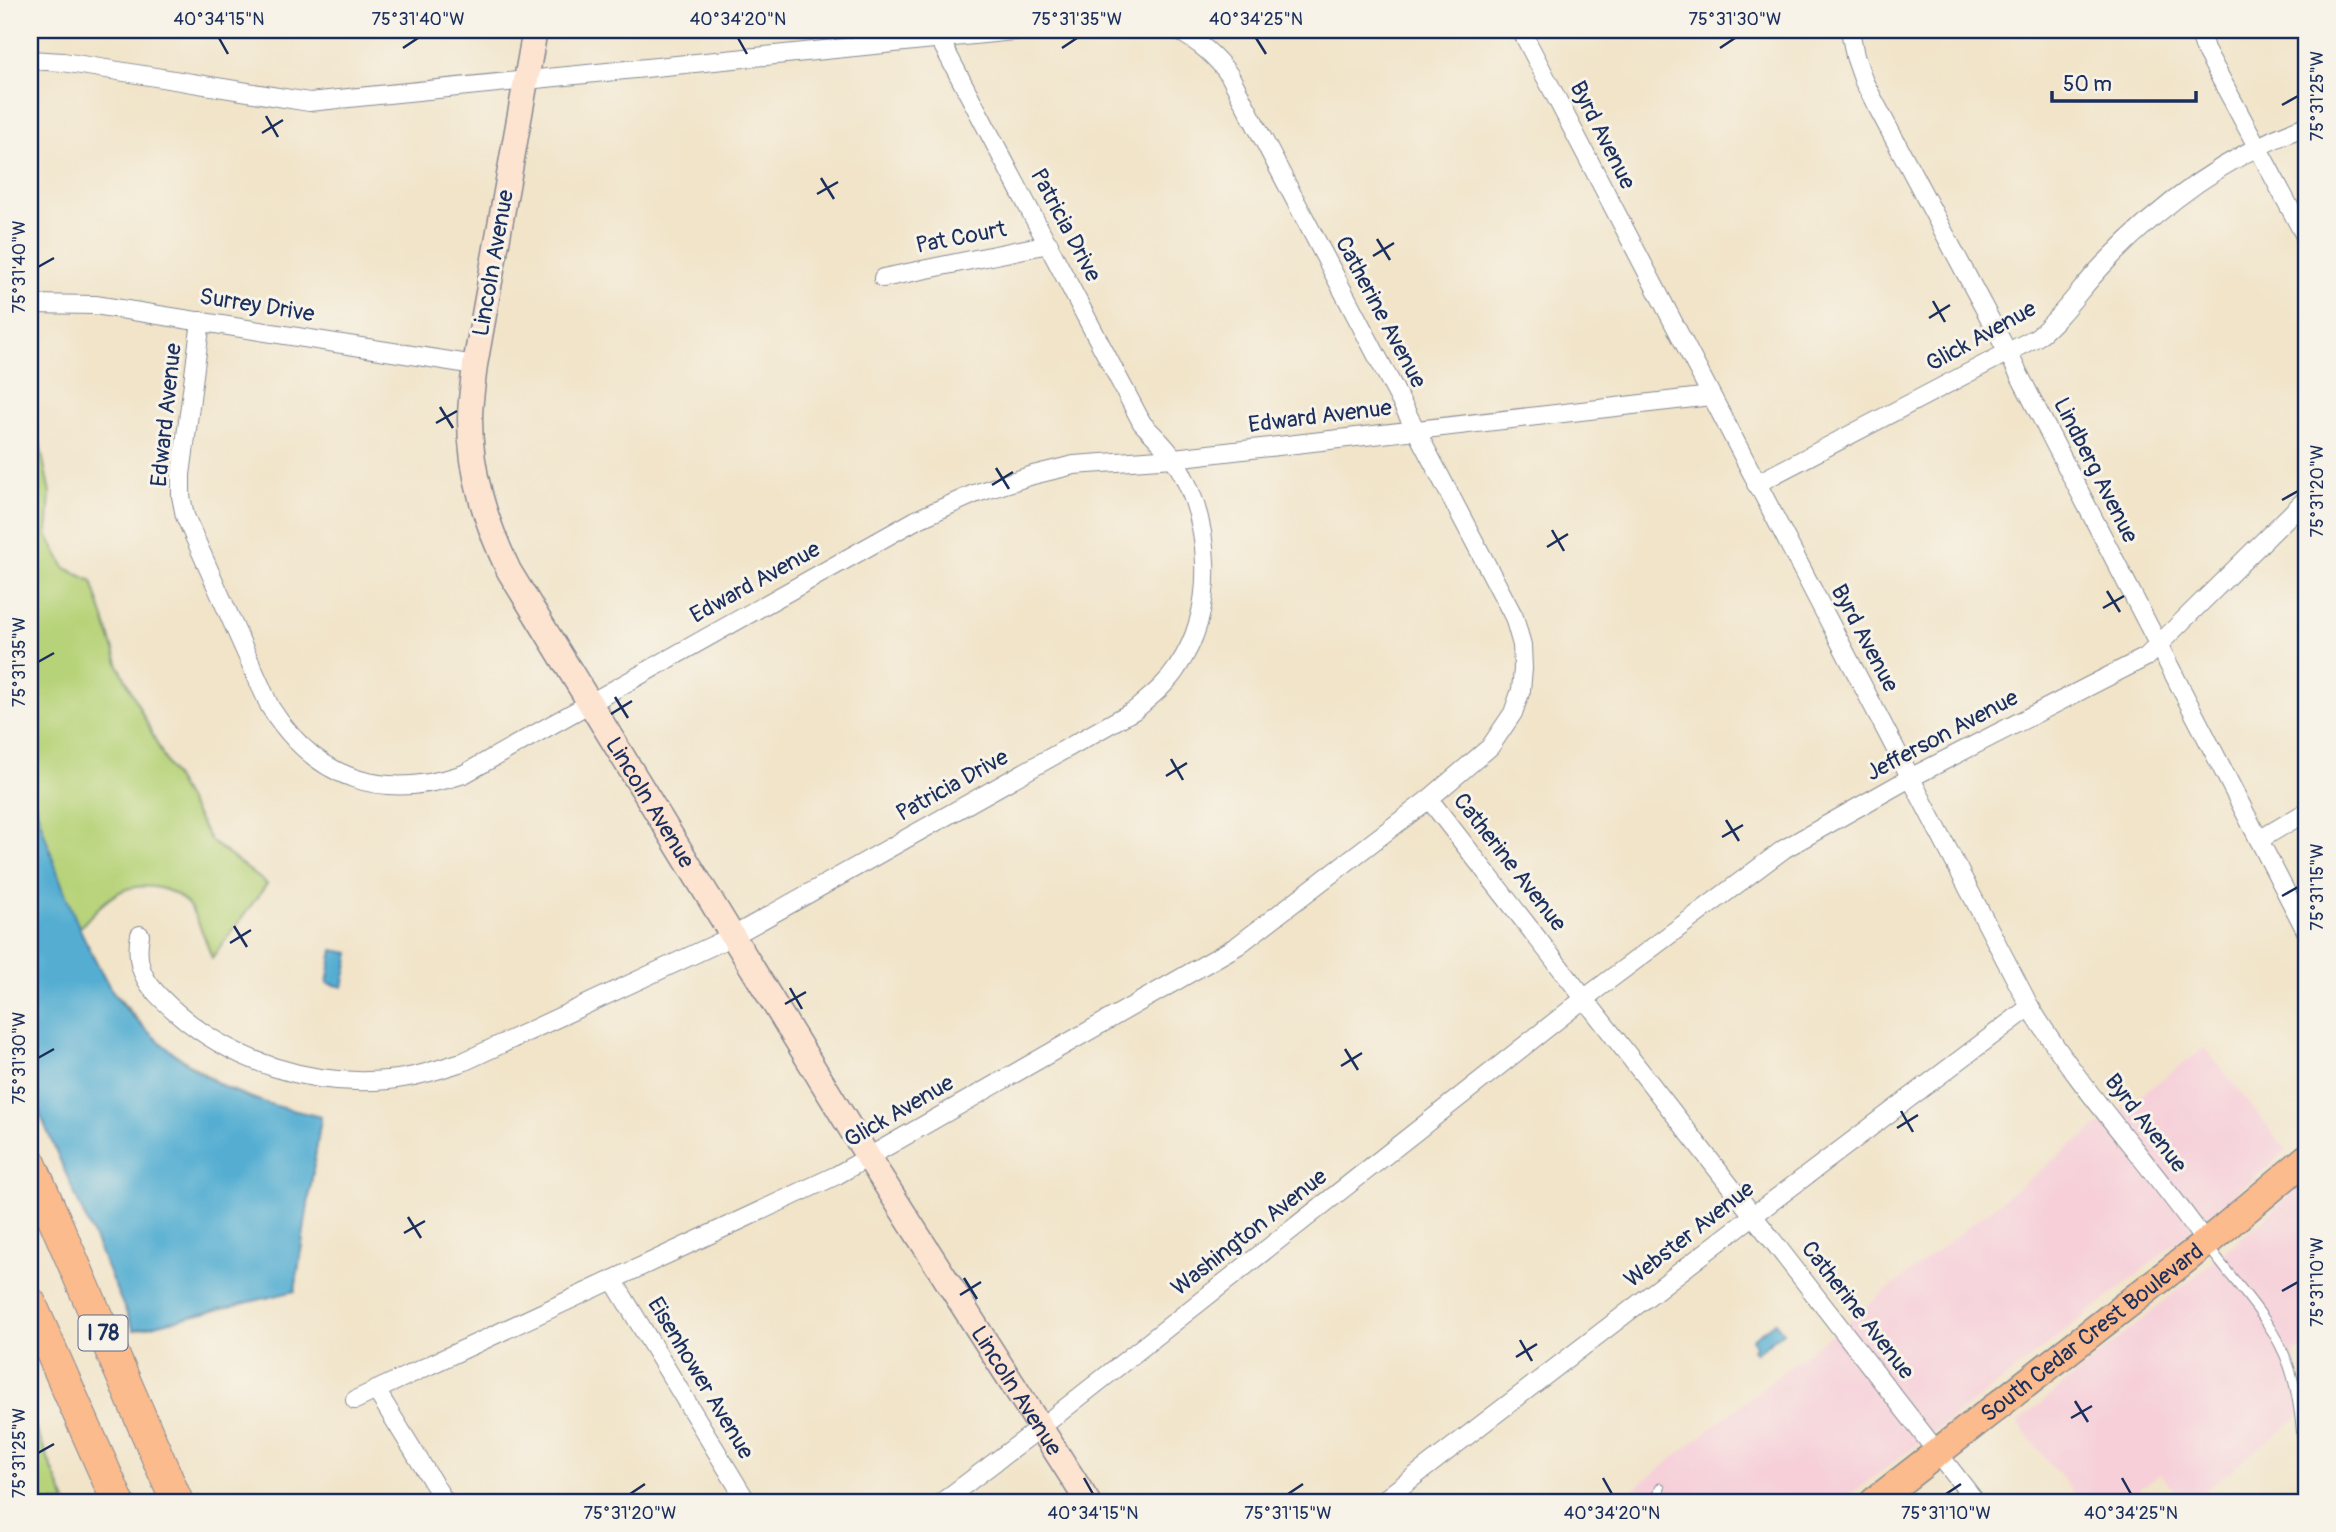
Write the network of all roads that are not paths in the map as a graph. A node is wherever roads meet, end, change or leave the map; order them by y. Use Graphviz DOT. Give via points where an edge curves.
graph roads {
  1 [pos="535,30"];
  2 [pos="1023,30"];
  3 [pos="1177,30"];
  4 [pos="1521,30"];
  5 [pos="1850,30"];
  6 [pos="2199,30"];
  7 [pos="940,38"];
  8 [pos="30,60"];
  9 [pos="525,79"];
  10 [pos="2306,126"];
  11 [pos="2257,147"];
  12 [pos="2306,238"];
  13 [pos="1049,244"];
  14 [pos="883,278"];
  15 [pos="30,304"];
  16 [pos="201,321"];
  17 [pos="2008,353"];
  18 [pos="475,365"];
  19 [pos="1711,396"];
  20 [pos="1416,430"];
  21 [pos="1174,458"];
  22 [pos="1756,484"];
  23 [pos="2306,499"];
  24 [pos="2158,646"];
  25 [pos="591,704"];
  26 [pos="1910,778"];
  27 [pos="1430,799"];
  28 [pos="2306,812"];
  29 [pos="2259,840"];
  30 [pos="2306,931"];
  31 [pos="140,935"];
  32 [pos="733,936"];
  33 [pos="1585,998"];
  34 [pos="2030,1007"];
  35 [pos="868,1157"];
  36 [pos="2306,1159"];
  37 [pos="30,1163"];
  38 [pos="1754,1215"];
  39 [pos="2206,1244"];
  40 [pos="613,1280"];
  41 [pos="30,1303"];
  42 [pos="55,1360"];
  43 [pos="376,1390"];
  44 [pos="355,1400"];
  45 [pos="1040,1428"];
  46 [pos="1938,1454"];
  47 [pos="2306,1479"];
  48 [pos="1660,1488"];
  49 [pos="99,1502"];
  50 [pos="118,1502"];
  51 [pos="177,1502"];
  52 [pos="445,1502"];
  53 [pos="747,1502"];
  54 [pos="942,1502"];
  55 [pos="1088,1502"];
  56 [pos="1381,1502"];
  57 [pos="1652,1502"];
  58 [pos="1874,1502"];
  59 [pos="1976,1502"];
  1 -- 9 [label="street, Lincoln Avenue"];
  2 -- 7 [label="street"];
  3 -- 20 [label="street, Catherine Avenue" via="1197,41 1230,76"];
  4 -- 19 [label="street, Byrd Avenue"];
  5 -- 17 [label="street, Lindberg Avenue" via="1864,82"];
  6 -- 11 [label="street"];
  7 -- 9 [label="street"];
  7 -- 13 [label="street, Patricia Drive"];
  8 -- 9 [label="street" via="309,102"];
  9 -- 18 [label="street, Lincoln Avenue"];
  10 -- 11 [label="street, Glick Avenue"];
  11 -- 12 [label="street"];
  11 -- 17 [label="street, Glick Avenue" via="2170,202 2105,262 2056,322"];
  13 -- 14 [label="street, Pat Court"];
  13 -- 21 [label="street, Patricia Drive" via="1142,423"];
  15 -- 16 [label="street, Surrey Drive" via="94,305"];
  16 -- 18 [label="street, Surrey Drive"];
  16 -- 25 [label="street, Edward Avenue" via="181,475 185,516 270,707 298,745 342,774 366,782 419,786 464,774"];
  17 -- 22 [label="street, Glick Avenue"];
  17 -- 24 [label="street, Lindberg Avenue"];
  18 -- 25 [label="street, Lincoln Avenue" via="471,450 491,533 509,571"];
  19 -- 20 [label="street, Edward Avenue"];
  19 -- 22 [label="street, Byrd Avenue"];
  20 -- 21 [label="street, Edward Avenue"];
  20 -- 27 [label="street, Catherine Avenue" via="1514,617 1523,669 1521,690 1503,731"];
  21 -- 25 [label="street, Edward Avenue" via="1073,465 974,494 916,520"];
  21 -- 32 [label="street, Patricia Drive" via="1199,510 1204,593 1190,645 1164,685 1135,710"];
  22 -- 26 [label="street, Byrd Avenue"];
  23 -- 24 [label="street, Jefferson Avenue"];
  24 -- 26 [label="street, Jefferson Avenue" via="2146,657"];
  24 -- 29 [label="street, Lindberg Avenue"];
  25 -- 32 [label="street, Lincoln Avenue"];
  26 -- 33 [label="street, Jefferson Avenue" via="1784,849"];
  26 -- 34 [label="street, Byrd Avenue"];
  27 -- 33 [label="street, Catherine Avenue"];
  27 -- 35 [label="street, Glick Avenue" via="1220,958"];
  28 -- 29 [label="street"];
  29 -- 30 [label="street, Lindberg Avenue"];
  31 -- 32 [label="street, Patricia Drive" via="139,965 145,980 164,1002 210,1038 282,1070 320,1079 359,1081 428,1073 465,1061"];
  32 -- 35 [label="street, Lincoln Avenue"];
  33 -- 38 [label="street, Catherine Avenue"];
  33 -- 45 [label="street, Washington Avenue"];
  34 -- 38 [label="street, Webster Avenue"];
  34 -- 39 [label="street, Byrd Avenue" via="2054,1046"];
  35 -- 40 [label="street, Glick Avenue"];
  35 -- 45 [label="street, Lincoln Avenue"];
  36 -- 39 [label="main road, South Cedar Crest Boulevard"];
  37 -- 51 [label="highway, I 78"];
  38 -- 46 [label="street, Catherine Avenue"];
  38 -- 56 [label="street, Webster Avenue"];
  39 -- 46 [label="main road, South Cedar Crest Boulevard"];
  39 -- 47 [label="lane" via="2254,1305 2288,1365 2296,1390"];
  40 -- 43 [label="street, Glick Avenue"];
  40 -- 53 [label="street, Eisenhower Avenue"];
  41 -- 42 [label="highway, I 78"];
  42 -- 49 [label="highway"];
  42 -- 50 [label="highway, I 78"];
  43 -- 44 [label="street, Glick Avenue"];
  43 -- 52 [label="street"];
  45 -- 54 [label="street, Washington Avenue"];
  45 -- 55 [label="street, Lincoln Avenue"];
  46 -- 58 [label="main road, South Cedar Crest Boulevard"];
  46 -- 59 [label="street, Catherine Avenue"];
  48 -- 57 [label="lane"];
}
